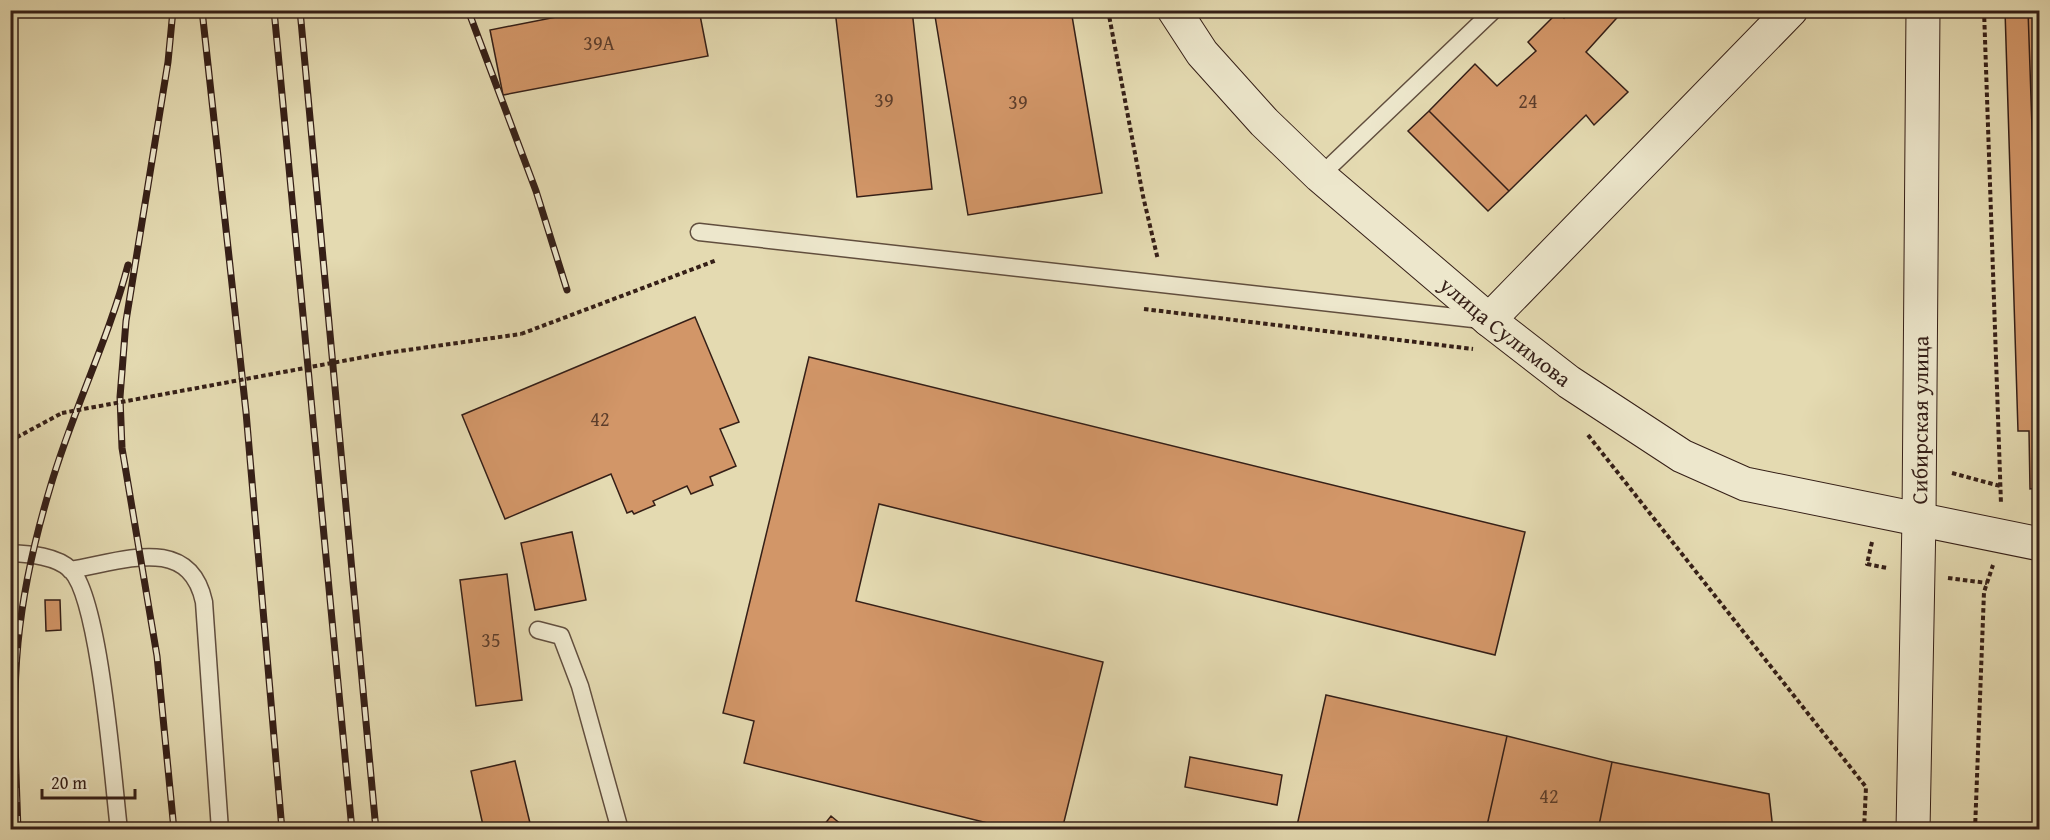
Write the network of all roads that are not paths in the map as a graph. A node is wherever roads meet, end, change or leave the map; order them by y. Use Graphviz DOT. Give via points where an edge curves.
graph roads {
  1 [pos="1174,10"];
  2 [pos="1494,10"];
  3 [pos="1791,10"];
  4 [pos="1923,10"];
  5 [pos="1320,176"];
  6 [pos="699,232"];
  7 [pos="1483,335"];
  8 [pos="1919,518"];
  9 [pos="2040,544"];
  10 [pos="10,553"];
  11 [pos="70,570"];
  12 [pos="538,630"];
  13 [pos="119,830"];
  14 [pos="220,830"];
  15 [pos="620,830"];
  16 [pos="1913,830"];
  1 -- 5 [label="main road, улица Сулимова" via="1202,54"];
  2 -- 5 [label="lane"];
  3 -- 7 [label="main road"];
  4 -- 8 [label="main road, Сибирская улица"];
  5 -- 7 [label="main road, улица Сулимова"];
  6 -- 7 [label="lane" via="1164,284"];
  7 -- 8 [label="main road, улица Сулимова" via="1569,382 1682,456 1745,484"];
  8 -- 9 [label="main road, улица Сулимова"];
  8 -- 16 [label="main road, Сибирская улица"];
  10 -- 11 [label="lane" via="47,558"];
  11 -- 13 [label="lane" via="80,581 93,620"];
  11 -- 14 [label="lane" via="163,557 186,566 198,583 204,602"];
  12 -- 15 [label="lane" via="561,636 580,686"];
}
